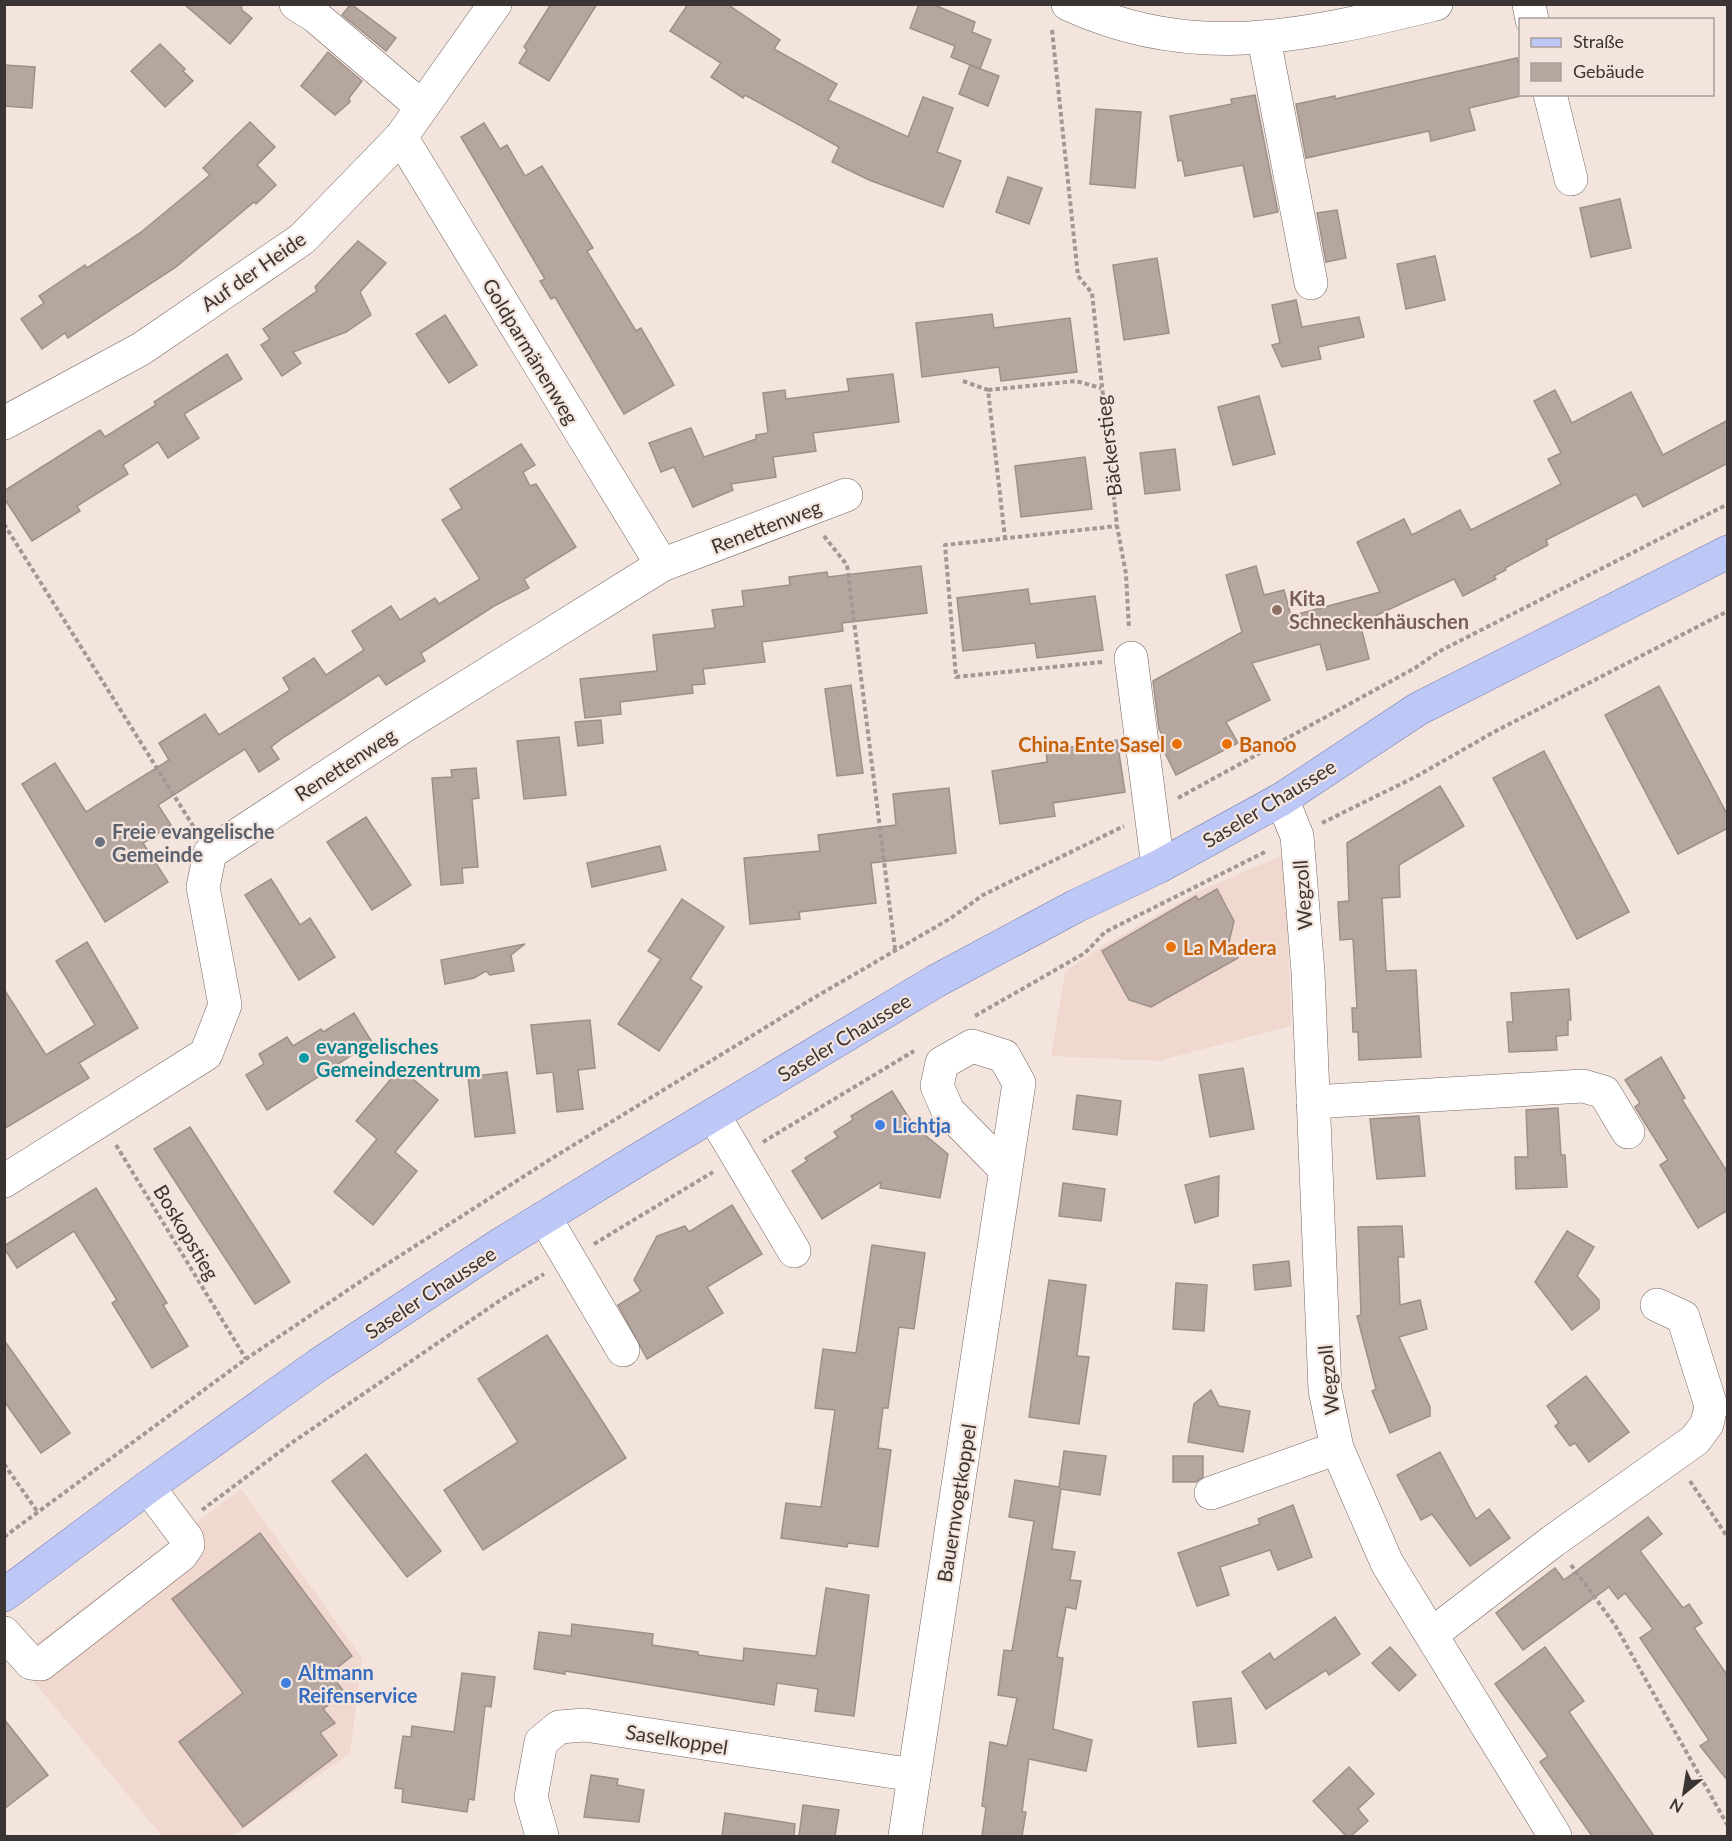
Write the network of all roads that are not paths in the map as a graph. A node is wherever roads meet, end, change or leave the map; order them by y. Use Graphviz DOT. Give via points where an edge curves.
graph roads {
  1 [pos="296,4"];
  2 [pos="495,4"];
  3 [pos="1436,4"];
  4 [pos="1133,16"];
  5 [pos="1060,17"];
  6 [pos="1264,39"];
  7 [pos="1550,96"];
  8 [pos="422,107"];
  9 [pos="401,137"];
  10 [pos="1571,179"];
  11 [pos="1311,283"];
  12 [pos="4,423"];
  13 [pos="846,495"];
  14 [pos="1728,552"];
  15 [pos="662,565"];
  16 [pos="1130,668"];
  17 [pos="1282,800"];
  18 [pos="1158,867"];
  19 [pos="1313,1102"];
  20 [pos="714,1116"];
  21 [pos="1628,1132"];
  22 [pos="1006,1170"];
  23 [pos="4,1181"];
  24 [pos="545,1218"];
  25 [pos="794,1251"];
  26 [pos="1657,1305"];
  27 [pos="623,1350"];
  28 [pos="1337,1448"];
  29 [pos="148,1486"];
  30 [pos="1211,1493"];
  31 [pos="4,1595"];
  32 [pos="4,1633"];
  33 [pos="1432,1634"];
  34 [pos="914,1775"];
  35 [pos="542,1836"];
  36 [pos="905,1836"];
  37 [pos="1555,1836"];
  1 -- 8 [label="street"];
  2 -- 8 [label="street, Auf der Heide"];
  3 -- 6 [label="street" via="1328,30"];
  4 -- 5 [label="street"];
  4 -- 6 [label="street" via="1184,37"];
  6 -- 11 [label="street"];
  7 -- 10 [label="street"];
  8 -- 9 [label="street, Auf der Heide"];
  9 -- 12 [label="street, Auf der Heide" via="302,239 141,349"];
  9 -- 15 [label="street, Goldparmänenweg"];
  13 -- 15 [label="street, Renettenweg"];
  14 -- 17 [label="main road, Saseler Chaussee" via="1418,709"];
  15 -- 23 [label="street, Renettenweg" via="210,853 203,886 225,1005 206,1054"];
  16 -- 18 [label="street"];
  17 -- 18 [label="main road, Saseler Chaussee"];
  17 -- 19 [label="street, Wegzoll" via="1297,836"];
  18 -- 20 [label="main road, Saseler Chaussee" via="936,981"];
  19 -- 21 [label="street" via="1583,1086 1604,1092"];
  19 -- 28 [label="street, Wegzoll" via="1325,1390"];
  20 -- 24 [label="main road, Saseler Chaussee"];
  20 -- 25 [label="street"];
  22 -- 34 [label="street, Bauernvogtkoppel"];
  24 -- 27 [label="street"];
  24 -- 29 [label="main road, Saseler Chaussee" via="318,1365"];
  26 -- 33 [label="street" via="1683,1317 1711,1406 1707,1424 1673,1455"];
  28 -- 30 [label="street"];
  28 -- 33 [label="street, Wegzoll" via="1387,1563"];
  29 -- 31 [label="main road, Saseler Chaussee"];
  29 -- 32 [label="street" via="187,1539 188,1545 181,1555 41,1664 31,1663"];
  33 -- 37 [label="street, Wegzoll"];
  34 -- 35 [label="street, Saselkoppel" via="585,1725 559,1727 541,1742 531,1797"];
  34 -- 36 [label="street, Bauernvogtkoppel"];
}
